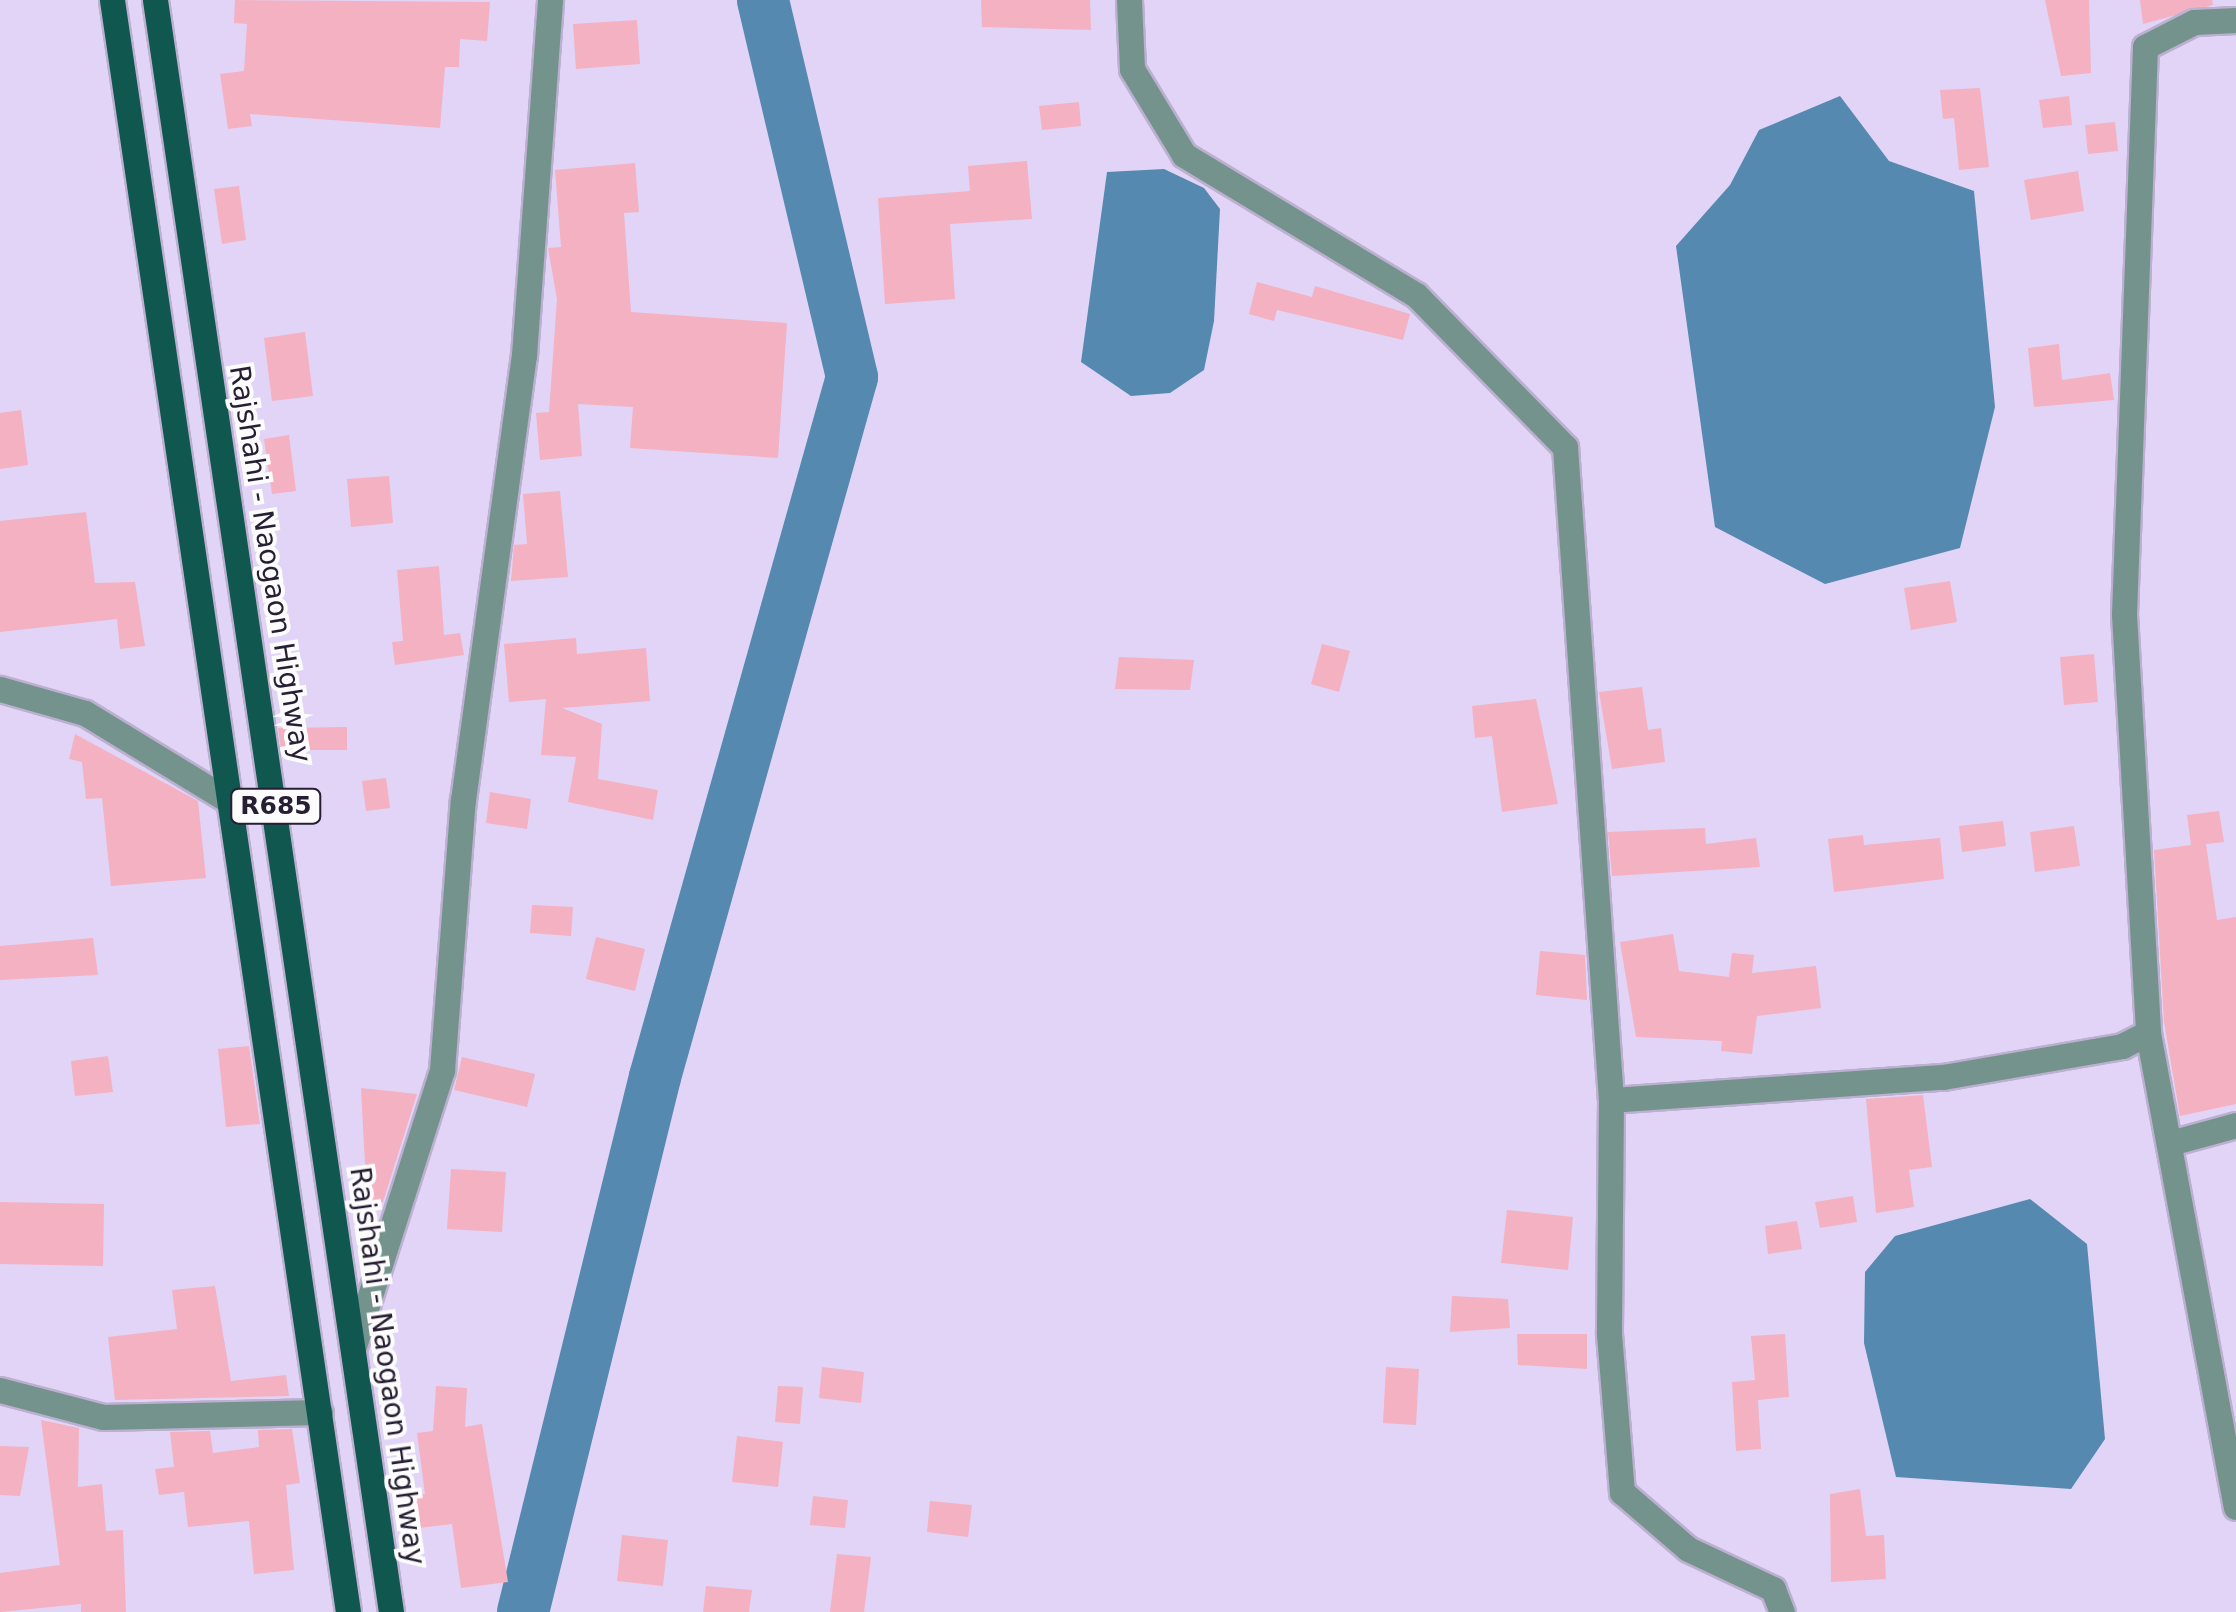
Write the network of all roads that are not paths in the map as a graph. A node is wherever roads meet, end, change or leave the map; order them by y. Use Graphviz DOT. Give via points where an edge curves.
graph roads {
  1 [pos="112,0"];
  2 [pos="155,0"];
  3 [pos="550,0"];
  4 [pos="1129,0"];
  5 [pos="2236,20"];
  6 [pos="170,100"];
  7 [pos="128,108"];
  8 [pos="0,689"];
  9 [pos="234,804"];
  10 [pos="2148,1033"];
  11 [pos="1611,1100"];
  12 [pos="2236,1125"];
  13 [pos="2174,1142"];
  14 [pos="340,1241"];
  15 [pos="297,1246"];
  16 [pos="354,1346"];
  17 [pos="0,1390"];
  18 [pos="320,1412"];
  19 [pos="2236,1507"];
  20 [pos="348,1612"];
  21 [pos="391,1612"];
  22 [pos="1782,1612"];
  1 -- 7 [label="main road, R685"];
  2 -- 6 [label="main road, Rajshahi - Naogaon Highway / R685"];
  3 -- 16 [label="street" via="524,355 463,800 442,1070"];
  4 -- 11 [label="street" via="1132,69 1184,155 1416,296 1564,447"];
  5 -- 10 [label="street" via="2194,22 2145,47 2124,614"];
  6 -- 7 [label="main road"];
  6 -- 14 [label="main road, Rajshahi - Naogaon Highway / R685"];
  7 -- 9 [label="main road, R685"];
  8 -- 9 [label="street" via="86,713"];
  9 -- 15 [label="main road, R685"];
  10 -- 11 [label="street" via="2122,1046 1943,1077"];
  10 -- 13 [label="street"];
  11 -- 22 [label="street" via="1610,1334 1622,1492 1688,1550 1772,1589"];
  12 -- 13 [label="street"];
  13 -- 19 [label="street"];
  14 -- 15 [label="main road"];
  14 -- 16 [label="main road, Rajshahi - Naogaon Highway / R685"];
  15 -- 18 [label="main road, R685"];
  16 -- 21 [label="main road, Rajshahi - Naogaon Highway / R685"];
  17 -- 18 [label="street" via="103,1418"];
  18 -- 20 [label="main road, R685"];
}
